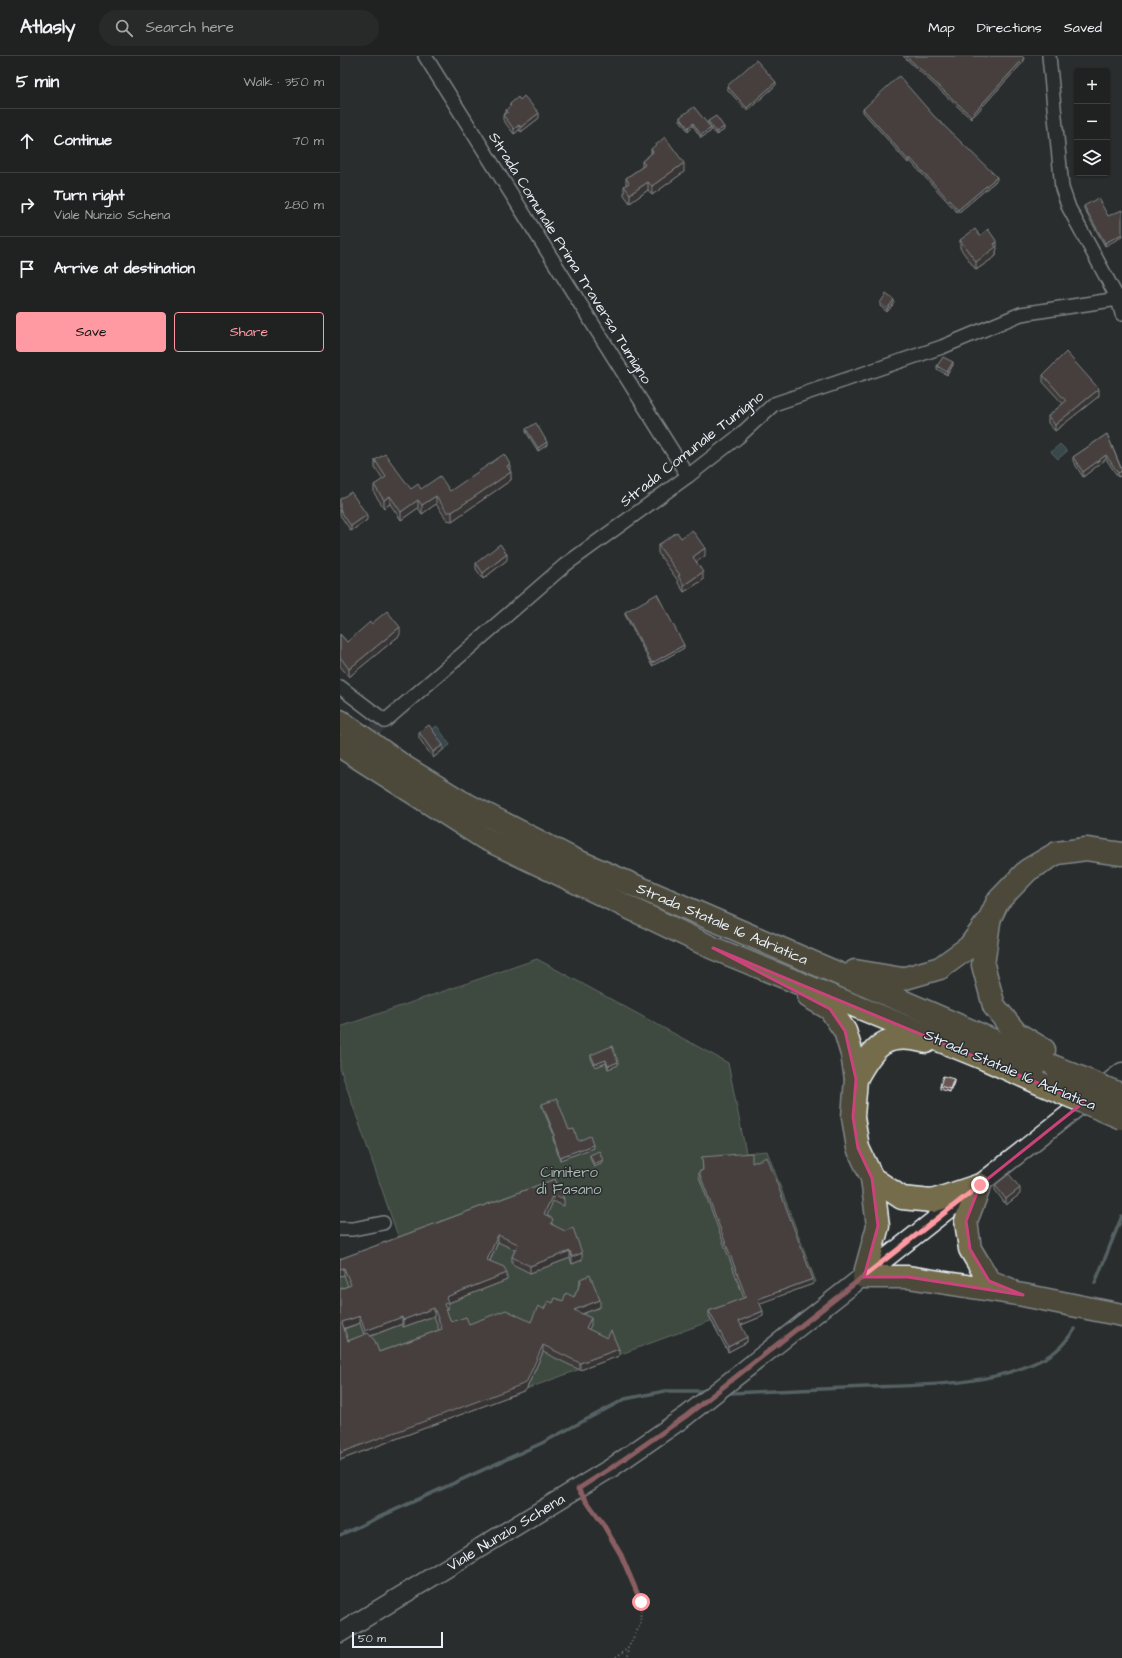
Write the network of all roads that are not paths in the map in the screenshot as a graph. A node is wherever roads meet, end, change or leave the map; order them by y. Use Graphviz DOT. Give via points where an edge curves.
graph roads {
  1 [pos="426,56"];
  2 [pos="1048,56"];
  3 [pos="1120,298"];
  4 [pos="1122,314"];
  5 [pos="688,476"];
  6 [pos="340,687"];
  7 [pos="340,721"];
  8 [pos="340,746"];
  9 [pos="1122,854"];
  10 [pos="989,920"];
  11 [pos="750,935"];
  12 [pos="713,948"];
  13 [pos="985,1059"];
  14 [pos="1062,1065"];
  15 [pos="1122,1072"];
  16 [pos="856,1079"];
  17 [pos="1122,1094"];
  18 [pos="1122,1118"];
  19 [pos="872,1178"];
  20 [pos="980,1185"];
  21 [pos="383,1222"];
  22 [pos="340,1229"];
  23 [pos="864,1277"];
  24 [pos="1023,1295"];
  25 [pos="1122,1315"];
  26 [pos="340,1633"];
  1 -- 5 [label="street, Strada Comunale Prima Traversa Tumigno"];
  2 -- 3 [label="street" via="1062,188 1069,208"];
  3 -- 4 [label="street"];
  3 -- 5 [label="street, Strada Comunale Tumigno" via="1021,314 942,347 774,404 738,437"];
  5 -- 6 [label="street, Strada Comunale Tumigno" via="565,565 385,721"];
  7 -- 11 [label="highway, Strada Statale 16 Adriatica" via="406,768 460,801 572,859"];
  8 -- 12 [label="highway, Strada Statale 16 Adriatica" via="484,838"];
  9 -- 10 [label="highway" via="1086,849 1057,853 1028,870 998,900"];
  10 -- 11 [label="highway" via="969,947 940,968 902,979 859,973"];
  10 -- 14 [label="highway" via="983,965 994,1006 1016,1033"];
  11 -- 14 [label="highway, Strada Statale 16 Adriatica"];
  12 -- 13 [label="highway, Strada Statale 16 Adriatica"];
  12 -- 16 [label="highway" via="830,1009 845,1031"];
  13 -- 16 [label="highway" via="913,1038 886,1040 870,1053"];
  13 -- 18 [label="highway, Strada Statale 16 Adriatica, bridge"];
  14 -- 17 [label="highway, Strada Statale 16 Adriatica, bridge"];
  15 -- 20 [label="street, Viale Nunzio Schena"];
  16 -- 19 [label="highway" via="853,1117 858,1148"];
  19 -- 20 [label="highway" via="902,1198 932,1201"];
  19 -- 23 [label="highway" via="878,1226"];
  20 -- 23 [label="street, Viale Nunzio Schena"];
  20 -- 24 [label="highway" via="966,1221 970,1249 990,1281"];
  21 -- 22 [label="street" via="353,1229"];
  23 -- 24 [label="highway" via="908,1277"];
  23 -- 26 [label="street, Viale Nunzio Schena" via="686,1416 611,1468"];
  24 -- 25 [label="highway"];
}
